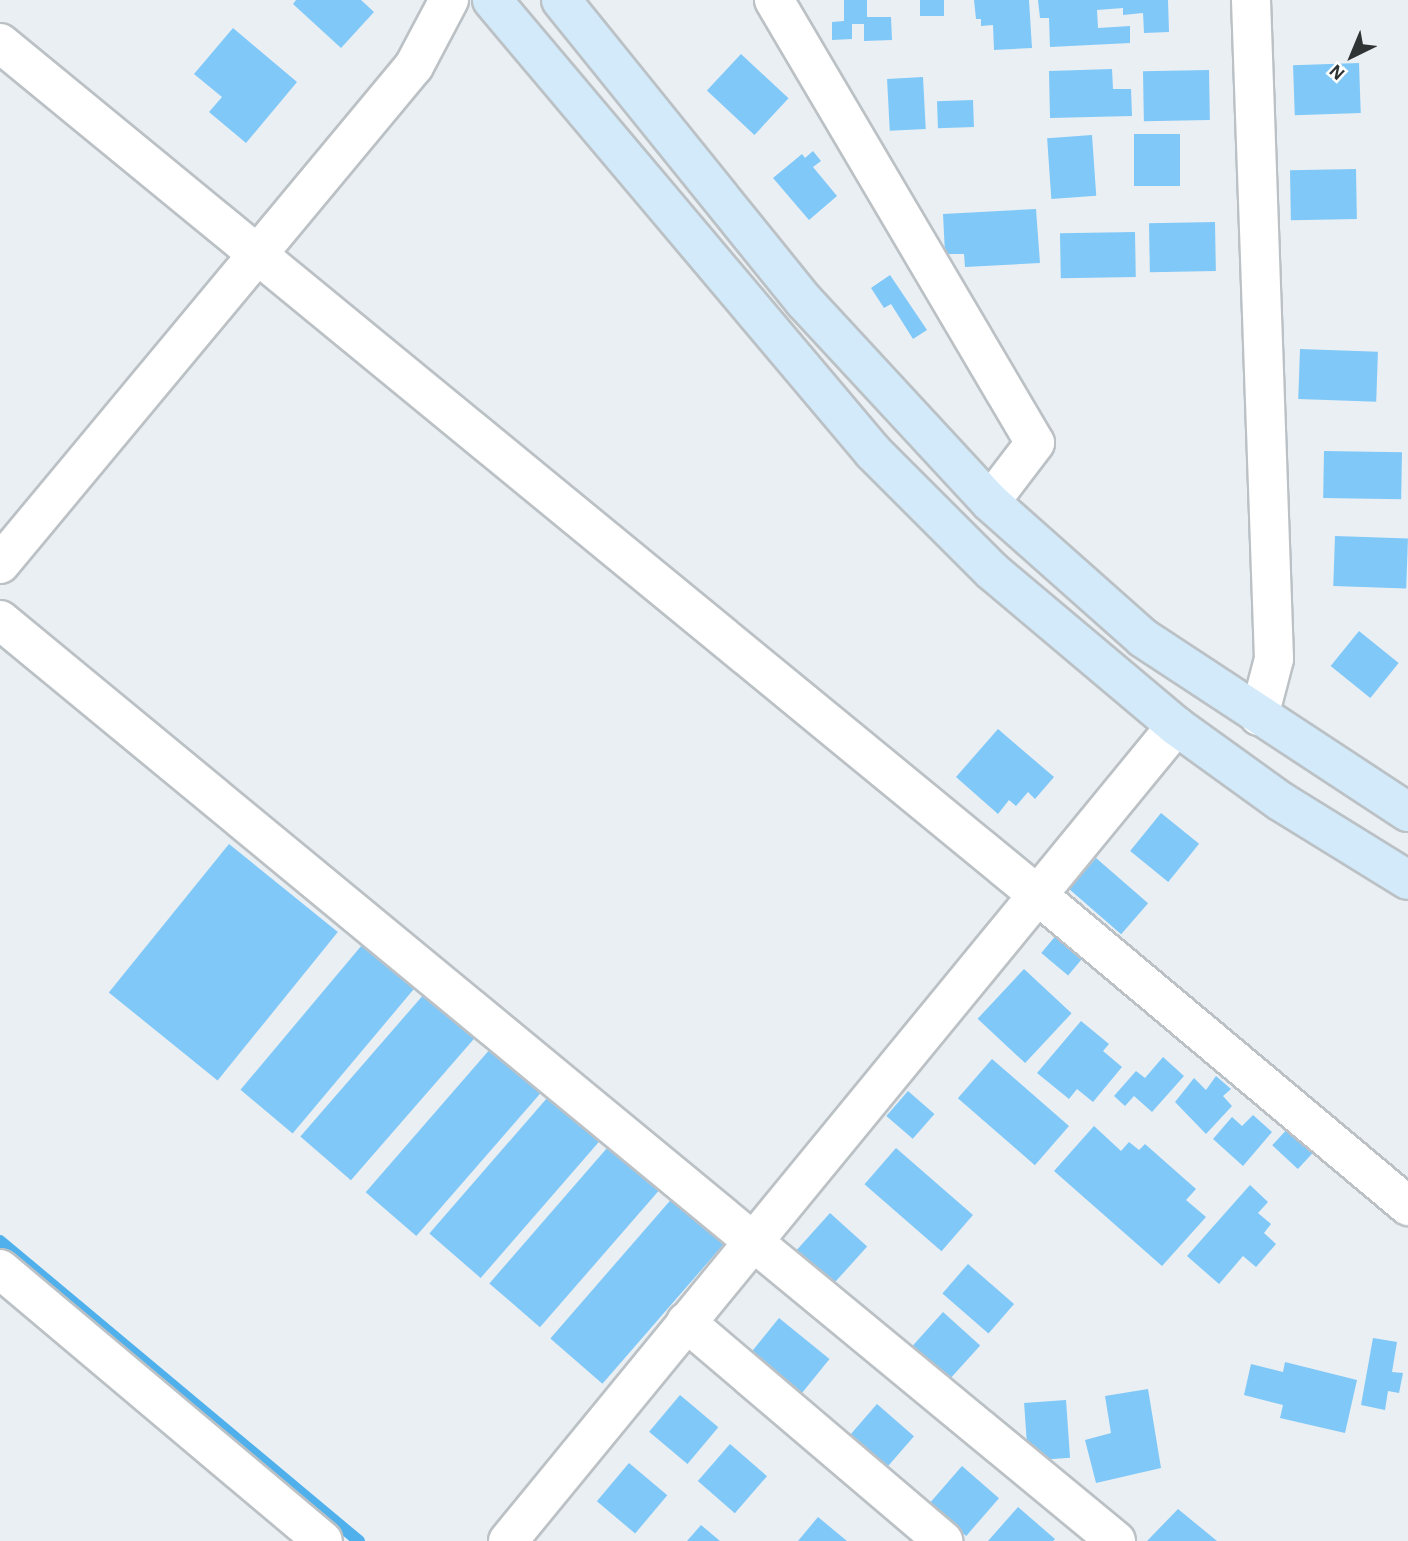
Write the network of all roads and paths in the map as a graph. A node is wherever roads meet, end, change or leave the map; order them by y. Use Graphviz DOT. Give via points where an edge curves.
graph roads {
  1 [pos="449,0"];
  2 [pos="492,0"];
  3 [pos="561,0"];
  4 [pos="774,0"];
  5 [pos="1251,0"];
  6 [pos="0,43"];
  7 [pos="257,258"];
  8 [pos="990,502"];
  9 [pos="0,564"];
  10 [pos="0,620"];
  11 [pos="1259,716"];
  12 [pos="1176,726"];
  13 [pos="1408,812"];
  14 [pos="1408,880"];
  15 [pos="1040,897"];
  16 [pos="1408,1206"];
  17 [pos="751,1243"];
  18 [pos="0,1269"];
  19 [pos="687,1322"];
  20 [pos="323,1541"];
  21 [pos="508,1541"];
  22 [pos="943,1541"];
  23 [pos="1116,1541"];
  1 -- 7 [label="street" via="414,66"];
  2 -- 12 [label="street" via="873,453 992,571"];
  3 -- 8 [label="street" via="804,301"];
  4 -- 8 [label="street" via="1035,443"];
  5 -- 11 [label="street" via="1274,659"];
  6 -- 7 [label="street"];
  7 -- 9 [label="street"];
  7 -- 15 [label="street"];
  8 -- 11 [label="street" via="1143,638"];
  10 -- 17 [label="street"];
  11 -- 13 [label="street"];
  12 -- 14 [label="street" via="1280,801"];
  12 -- 15 [label="street"];
  15 -- 16 [label="street"];
  15 -- 17 [label="street"];
  17 -- 19 [label="street"];
  17 -- 23 [label="street"];
  18 -- 20 [label="street"];
  19 -- 21 [label="street"];
  19 -- 22 [label="street"];
}
